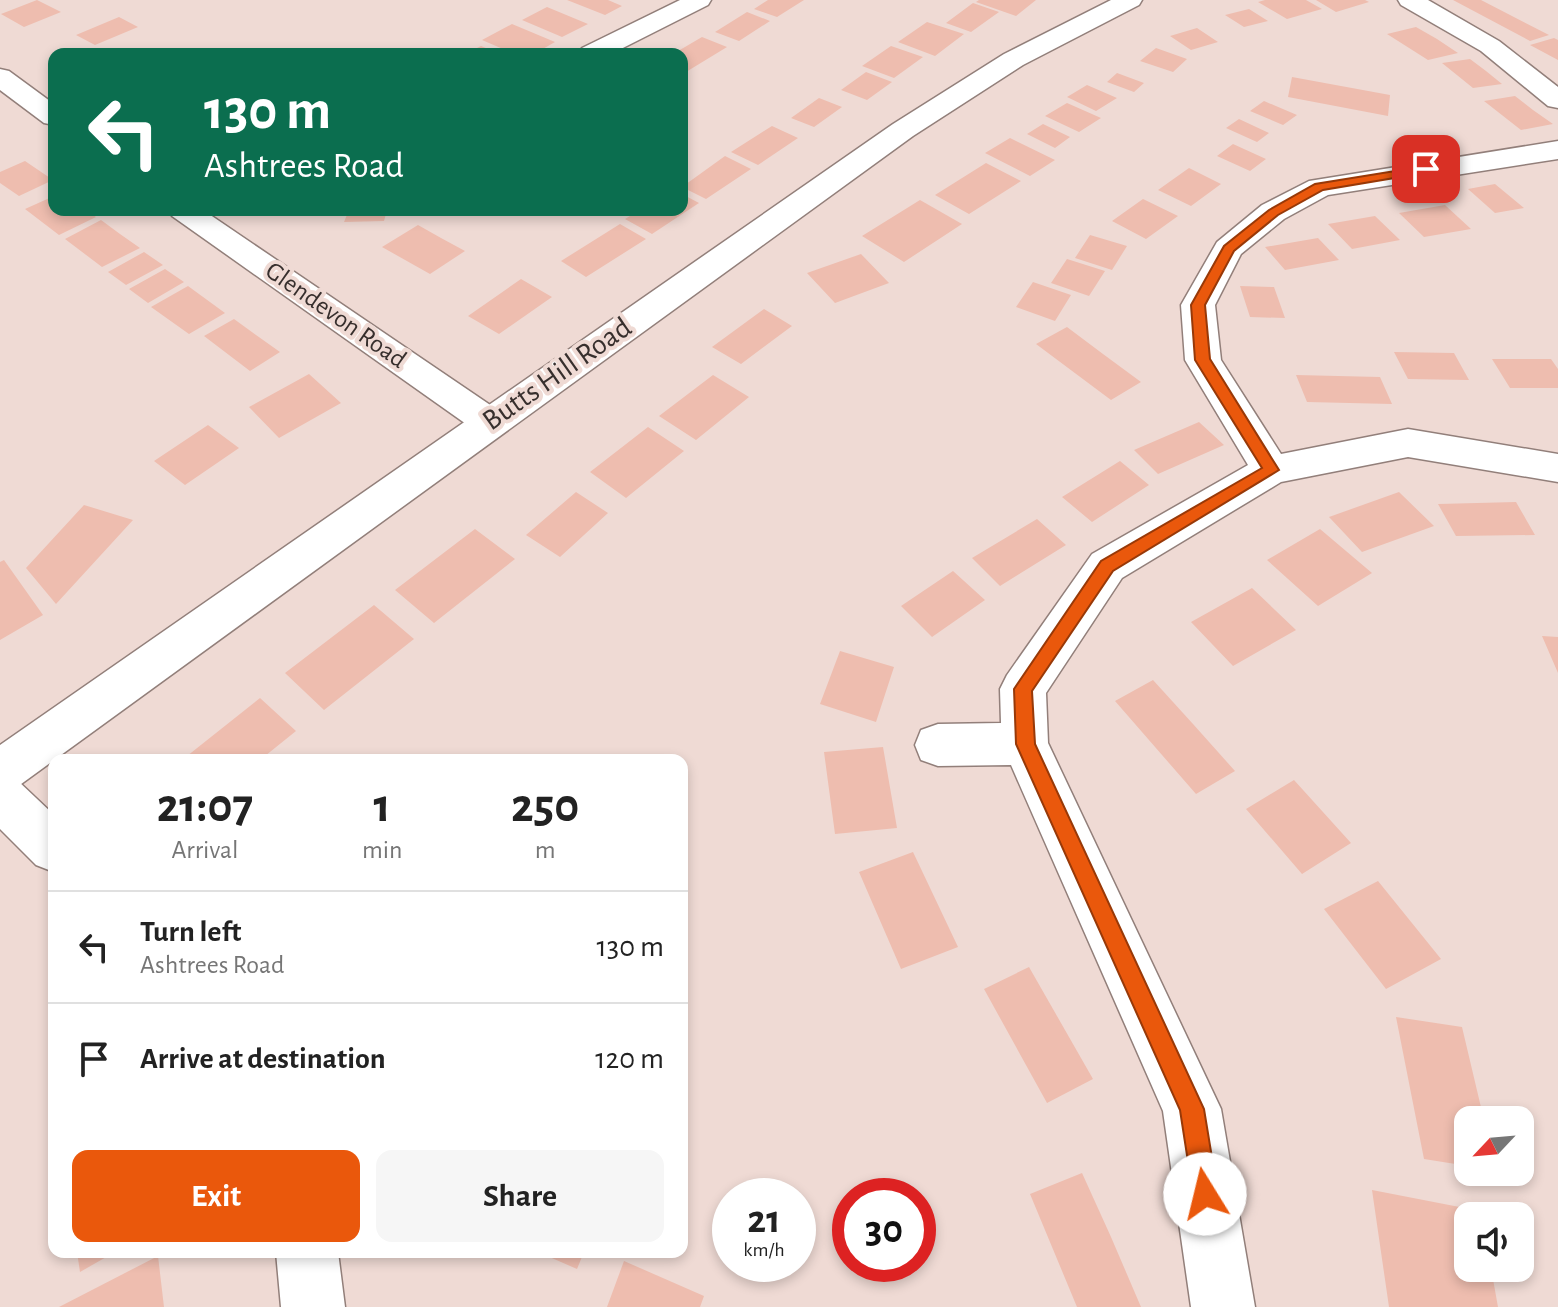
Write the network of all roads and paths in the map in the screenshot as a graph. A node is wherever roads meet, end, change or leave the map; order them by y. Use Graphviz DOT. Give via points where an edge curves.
graph roads {
  1 [pos="699,0"];
  2 [pos="1130,0"];
  3 [pos="1410,0"];
  4 [pos="603,48"];
  5 [pos="0,77"];
  6 [pos="1558,100"];
  7 [pos="48,113"];
  8 [pos="1558,150"];
  9 [pos="206,216"];
  10 [pos="489,422"];
  11 [pos="1271,470"];
  12 [pos="1554,473"];
  13 [pos="1025,744"];
  14 [pos="938,745"];
  15 [pos="0,772"];
  16 [pos="0,796"];
  17 [pos="48,842"];
  18 [pos="308,1258"];
  19 [pos="313,1307"];
  20 [pos="1223,1307"];
  1 -- 4 [label="street"];
  2 -- 10 [label="street, Butts Hill Road" via="966,87"];
  3 -- 6 [label="street" via="1490,46"];
  5 -- 7 [label="street"];
  8 -- 11 [label="street" via="1320,187 1273,212 1228,249 1198,305 1203,360"];
  9 -- 10 [label="street, Glendevon Road"];
  10 -- 15 [label="street, Butts Hill Road"];
  11 -- 12 [label="street" via="1408,443"];
  11 -- 13 [label="street" via="1107,566 1023,689"];
  13 -- 14 [label="street"];
  13 -- 20 [label="street" via="1192,1109"];
  16 -- 17 [label="street"];
  18 -- 19 [label="street"];
}
